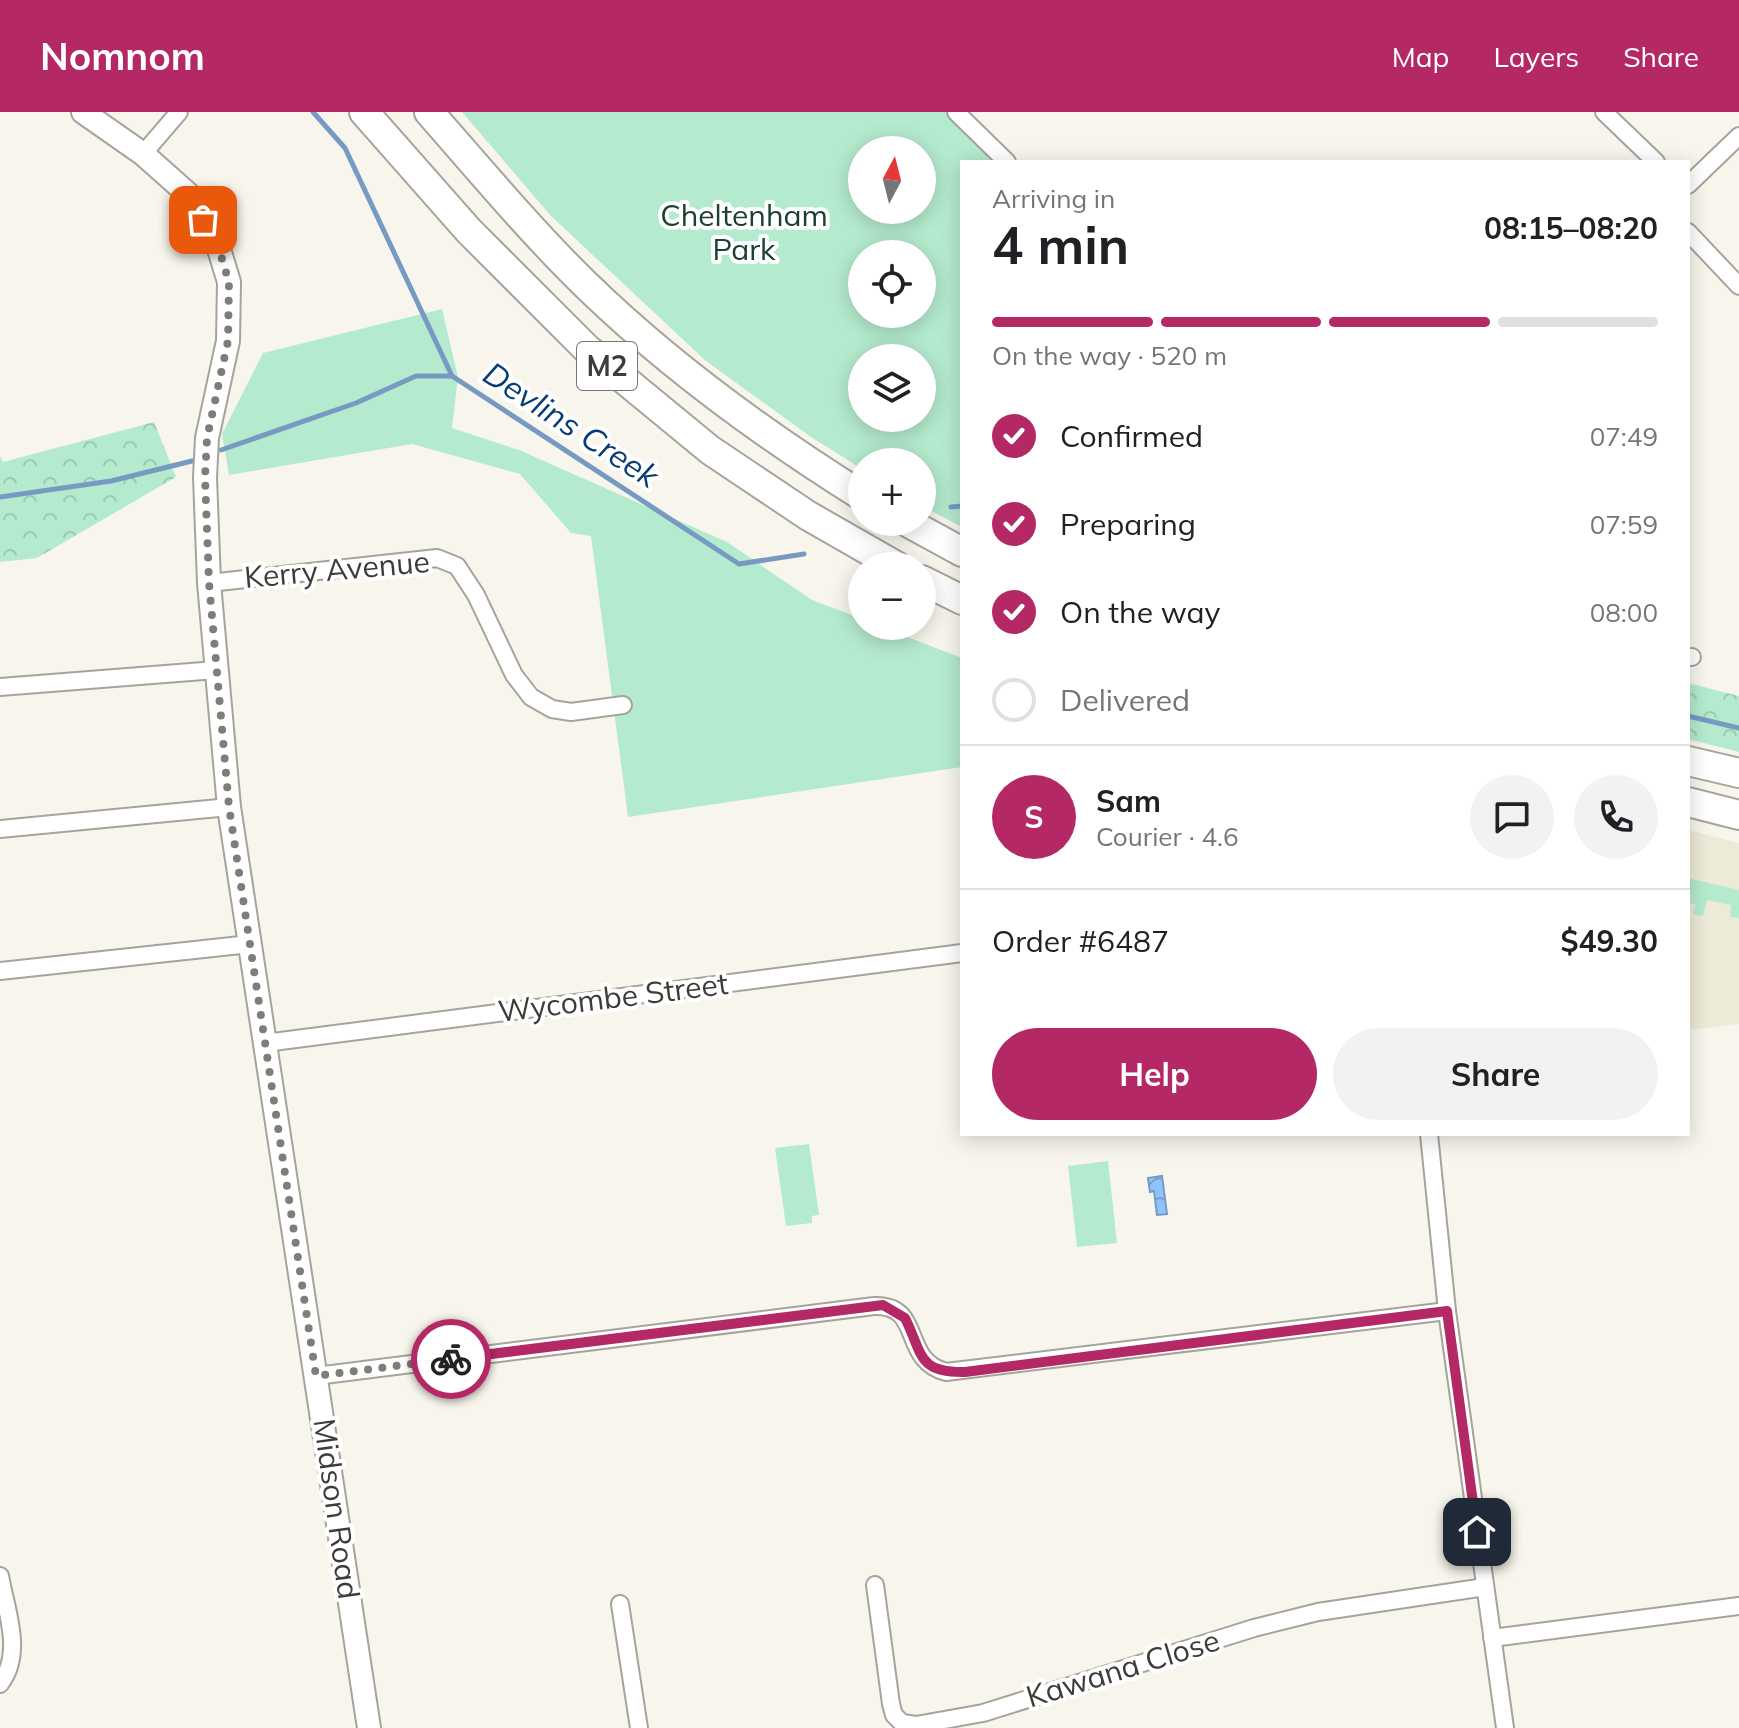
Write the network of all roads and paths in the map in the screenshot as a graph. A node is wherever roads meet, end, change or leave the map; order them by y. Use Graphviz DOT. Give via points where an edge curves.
graph roads {
  1 [pos="83,112"];
  2 [pos="179,112"];
  3 [pos="364,112"];
  4 [pos="429,112"];
  5 [pos="956,112"];
  6 [pos="1604,112"];
  7 [pos="1739,136"];
  8 [pos="143,154"];
  9 [pos="1005,160"];
  10 [pos="1654,160"];
  11 [pos="1690,183"];
  12 [pos="1690,234"];
  13 [pos="1739,286"];
  14 [pos="848,487"];
  15 [pos="933,536"];
  16 [pos="960,551"];
  17 [pos="872,552"];
  18 [pos="209,583"];
  19 [pos="936,587"];
  20 [pos="960,599"];
  21 [pos="216,670"];
  22 [pos="0,687"];
  23 [pos="623,705"];
  24 [pos="1690,761"];
  25 [pos="1739,773"];
  26 [pos="1690,803"];
  27 [pos="229,807"];
  28 [pos="1739,815"];
  29 [pos="0,829"];
  30 [pos="250,944"];
  31 [pos="960,953"];
  32 [pos="0,971"];
  33 [pos="265,1043"];
  34 [pos="1429,1136"];
  35 [pos="1447,1311"];
  36 [pos="316,1376"];
  37 [pos="0,1576"];
  38 [pos="875,1585"];
  39 [pos="1485,1587"];
  40 [pos="620,1604"];
  41 [pos="1739,1606"];
  42 [pos="1492,1638"];
  43 [pos="0,1684"];
  44 [pos="369,1728"];
  45 [pos="639,1728"];
  46 [pos="1505,1728"];
  1 -- 8 [label="street, Midson Road"];
  2 -- 8 [label="street"];
  3 -- 17 [label="highway, M2" via="469,231 586,348 710,450"];
  4 -- 14 [label="highway, M2" via="619,316 704,386"];
  5 -- 9 [label="street"];
  6 -- 10 [label="street"];
  7 -- 11 [label="street"];
  8 -- 18 [label="street, Midson Road" via="188,194 218,246 229,282 228,341 207,438"];
  12 -- 13 [label="street"];
  15 -- 16 [label="highway"];
  18 -- 21 [label="street, Midson Road"];
  18 -- 23 [label="street, Kerry Avenue" via="437,558 457,566 531,697 571,712"];
  19 -- 20 [label="highway"];
  21 -- 22 [label="street"];
  21 -- 27 [label="street, Midson Road"];
  24 -- 25 [label="highway"];
  26 -- 28 [label="highway"];
  27 -- 29 [label="street"];
  27 -- 30 [label="street, Midson Road"];
  30 -- 32 [label="street"];
  30 -- 33 [label="street, Midson Road"];
  31 -- 33 [label="street, Wycombe Street"];
  33 -- 36 [label="street, Midson Road"];
  34 -- 35 [label="street"];
  35 -- 36 [label="street" via="946,1372 922,1359 905,1318 874,1306"];
  35 -- 39 [label="street"];
  36 -- 44 [label="street, Midson Road"];
  37 -- 43 [label="street" via="13,1646"];
  38 -- 39 [label="street, Kawana Close" via="894,1715 916,1725 983,1713 1318,1612"];
  39 -- 42 [label="street"];
  40 -- 45 [label="street"];
  41 -- 42 [label="street"];
  42 -- 46 [label="street"];
}
